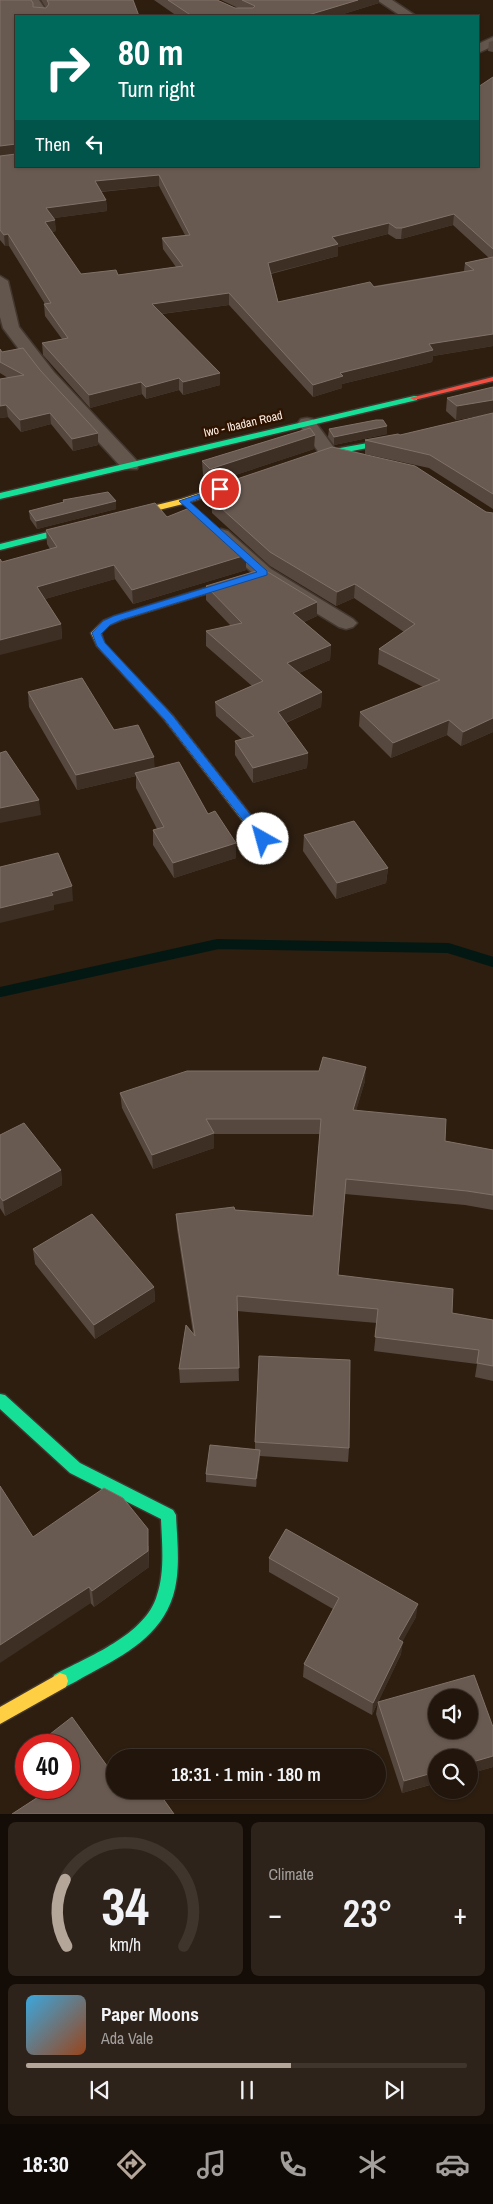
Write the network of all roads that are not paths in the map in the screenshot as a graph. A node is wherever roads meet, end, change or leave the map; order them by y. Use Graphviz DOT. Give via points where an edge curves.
graph roads {
  1 [pos="33,0"];
  2 [pos="383,0"];
  3 [pos="41,15"];
  4 [pos="408,15"];
  5 [pos="493,41"];
  6 [pos="479,48"];
  7 [pos="479,55"];
  8 [pos="493,58"];
  9 [pos="0,281"];
  10 [pos="493,379"];
  11 [pos="307,423"];
  12 [pos="416,436"];
  13 [pos="329,453"];
  14 [pos="302,462"];
  15 [pos="375,464"];
  16 [pos="130,465"];
  17 [pos="275,471"];
  18 [pos="0,496"];
  19 [pos="196,512"];
  20 [pos="116,518"];
  21 [pos="97,523"];
  22 [pos="0,547"];
  23 [pos="264,573"];
  24 [pos="346,623"];
  25 [pos="263,839"];
  26 [pos="0,1400"];
  27 [pos="0,1716"];
  1 -- 3 [label="street"];
  2 -- 4 [label="street"];
  5 -- 6 [label="street"];
  7 -- 8 [label="street"];
  9 -- 16 [label="street" via="11,328 48,376"];
  10 -- 11 [label="street, Iwo - Ibadan Road"];
  11 -- 13 [label="street"];
  11 -- 16 [label="street, Iwo - Ibadan Road"];
  12 -- 13 [label="street"];
  13 -- 14 [label="street"];
  13 -- 15 [label="street"];
  16 -- 18 [label="street, Iwo - Ibadan Road"];
  17 -- 19 [label="street"];
  19 -- 20 [label="street"];
  19 -- 23 [label="street"];
  21 -- 22 [label="street"];
  23 -- 24 [label="street"];
  23 -- 25 [label="street" via="118,618 106,623 96,633 100,644 168,718"];
  26 -- 27 [label="street" via="75,1468 168,1515 168,1564 165,1601 154,1622 135,1638"];
}
